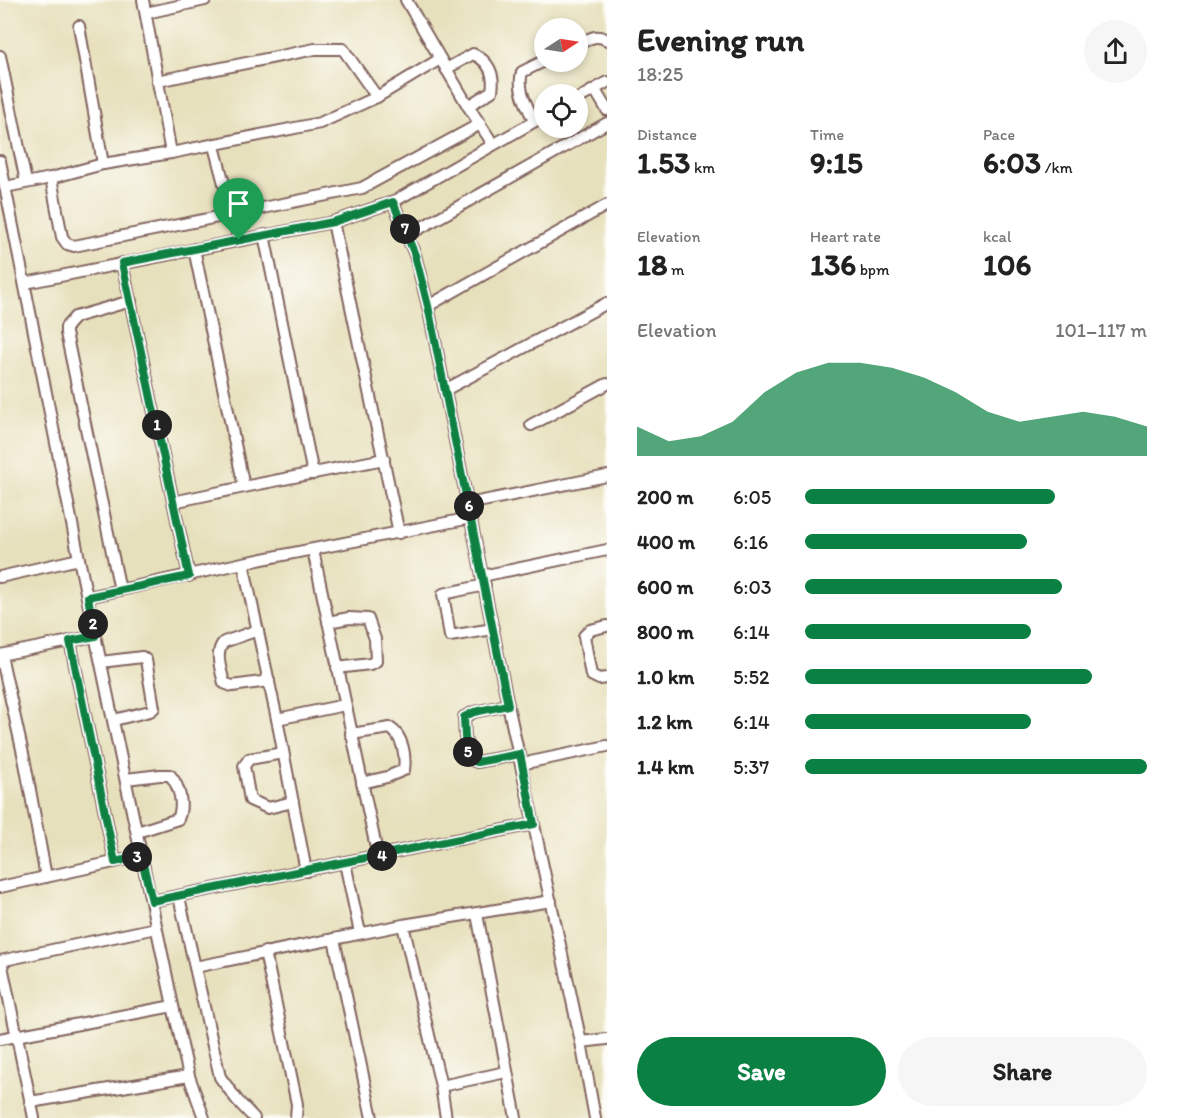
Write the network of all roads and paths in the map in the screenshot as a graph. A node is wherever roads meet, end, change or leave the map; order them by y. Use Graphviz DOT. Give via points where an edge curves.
graph roads {
  1 [pos="143,0"];
  2 [pos="205,0"];
  3 [pos="406,0"];
  4 [pos="146,13"];
  5 [pos="79,26"];
  6 [pos="588,39"];
  7 [pos="607,40"];
  8 [pos="0,56"];
  9 [pos="443,64"];
  10 [pos="534,66"];
  11 [pos="157,81"];
  12 [pos="607,82"];
  13 [pos="595,90"];
  14 [pos="588,94"];
  15 [pos="376,97"];
  16 [pos="468,106"];
  17 [pos="607,110"];
  18 [pos="534,121"];
  19 [pos="607,123"];
  20 [pos="480,124"];
  21 [pos="493,144"];
  22 [pos="214,146"];
  23 [pos="171,153"];
  24 [pos="0,162"];
  25 [pos="103,164"];
  26 [pos="51,178"];
  27 [pos="26,182"];
  28 [pos="5,186"];
  29 [pos="393,202"];
  30 [pos="607,205"];
  31 [pos="232,214"];
  32 [pos="333,222"];
  33 [pos="264,235"];
  34 [pos="408,235"];
  35 [pos="239,240"];
  36 [pos="194,249"];
  37 [pos="122,263"];
  38 [pos="25,283"];
  39 [pos="131,302"];
  40 [pos="607,303"];
  41 [pos="428,306"];
  42 [pos="607,384"];
  43 [pos="445,390"];
  44 [pos="531,425"];
  45 [pos="384,459"];
  46 [pos="313,474"];
  47 [pos="607,476"];
  48 [pos="244,487"];
  49 [pos="173,502"];
  50 [pos="468,504"];
  51 [pos="471,518"];
  52 [pos="399,533"];
  53 [pos="313,550"];
  54 [pos="607,550"];
  55 [pos="80,559"];
  56 [pos="243,563"];
  57 [pos="189,576"];
  58 [pos="0,577"];
  59 [pos="483,581"];
  60 [pos="120,590"];
  61 [pos="88,597"];
  62 [pos="328,622"];
  63 [pos="607,626"];
  64 [pos="493,629"];
  65 [pos="258,630"];
  66 [pos="95,636"];
  67 [pos="70,641"];
  68 [pos="0,655"];
  69 [pos="101,662"];
  70 [pos="337,668"];
  71 [pos="607,678"];
  72 [pos="268,681"];
  73 [pos="345,705"];
  74 [pos="508,705"];
  75 [pos="277,719"];
  76 [pos="114,720"];
  77 [pos="351,734"];
  78 [pos="607,746"];
  79 [pos="283,753"];
  80 [pos="520,759"];
  81 [pos="126,779"];
  82 [pos="362,783"];
  83 [pos="293,802"];
  84 [pos="534,824"];
  85 [pos="137,832"];
  86 [pos="141,856"];
  87 [pos="378,857"];
  88 [pos="115,862"];
  89 [pos="345,863"];
  90 [pos="306,871"];
  91 [pos="46,877"];
  92 [pos="0,887"];
  93 [pos="179,897"];
  94 [pos="152,901"];
  95 [pos="551,901"];
  96 [pos="477,914"];
  97 [pos="404,925"];
  98 [pos="156,928"];
  99 [pos="360,933"];
  100 [pos="334,939"];
  101 [pos="265,952"];
  102 [pos="1,961"];
  103 [pos="195,967"];
  104 [pos="173,1006"];
  105 [pos="16,1035"];
  106 [pos="0,1038"];
  107 [pos="607,1039"];
  108 [pos="581,1042"];
  109 [pos="506,1072"];
  110 [pos="189,1077"];
  111 [pos="441,1086"];
  112 [pos="30,1102"];
  113 [pos="33,1118"];
  114 [pos="204,1118"];
  115 [pos="254,1118"];
  116 [pos="296,1118"];
  117 [pos="372,1118"];
  118 [pos="446,1118"];
  119 [pos="516,1118"];
  120 [pos="594,1118"];
  1 -- 4 [label="street"];
  2 -- 4 [label="street"];
  3 -- 9 [label="street"];
  4 -- 11 [label="street"];
  5 -- 25 [label="street"];
  6 -- 7 [label="street" via="601,36"];
  8 -- 27 [label="street"];
  9 -- 15 [label="street"];
  9 -- 16 [label="street"];
  9 -- 16 [label="street" via="473,54 483,58 495,79 492,91"];
  10 -- 18 [label="street" via="522,72 520,90"];
  11 -- 15 [label="street" via="332,48 343,49"];
  11 -- 23 [label="street"];
  12 -- 13 [label="street"];
  13 -- 14 [label="street"];
  13 -- 17 [label="street"];
  15 -- 22 [label="street" via="320,123"];
  16 -- 20 [label="street"];
  18 -- 21 [label="street"];
  19 -- 34 [label="street"];
  20 -- 21 [label="street"];
  20 -- 31 [label="street" via="362,188"];
  21 -- 29 [label="street"];
  22 -- 23 [label="street"];
  22 -- 31 [label="street"];
  23 -- 25 [label="street"];
  24 -- 28 [label="street"];
  25 -- 26 [label="street"];
  26 -- 27 [label="street"];
  26 -- 31 [label="street" via="62,237 74,246"];
  27 -- 28 [label="street"];
  28 -- 38 [label="street"];
  29 -- 32 [label="street"];
  29 -- 34 [label="street"];
  30 -- 41 [label="street"];
  31 -- 35 [label="street"];
  32 -- 33 [label="street"];
  32 -- 45 [label="street"];
  33 -- 35 [label="street"];
  33 -- 46 [label="street"];
  34 -- 41 [label="street"];
  35 -- 36 [label="street"];
  36 -- 37 [label="street"];
  36 -- 48 [label="street"];
  37 -- 38 [label="street"];
  37 -- 39 [label="street"];
  38 -- 55 [label="street"];
  39 -- 49 [label="street"];
  39 -- 60 [label="street" via="75,317 66,327"];
  40 -- 43 [label="street"];
  41 -- 43 [label="street"];
  42 -- 44 [label="street"];
  43 -- 50 [label="street"];
  45 -- 46 [label="street"];
  45 -- 52 [label="street"];
  46 -- 48 [label="street"];
  47 -- 50 [label="street"];
  48 -- 49 [label="street"];
  49 -- 57 [label="street"];
  50 -- 51 [label="street"];
  51 -- 52 [label="street"];
  51 -- 59 [label="street"];
  52 -- 53 [label="street"];
  53 -- 56 [label="street"];
  53 -- 62 [label="street"];
  54 -- 59 [label="street"];
  55 -- 58 [label="street"];
  55 -- 61 [label="street"];
  56 -- 57 [label="street"];
  56 -- 65 [label="street"];
  57 -- 60 [label="street"];
  59 -- 64 [label="street"];
  59 -- 64 [label="street" via="442,594 450,636"];
  60 -- 61 [label="street"];
  61 -- 66 [label="street"];
  62 -- 70 [label="street"];
  62 -- 70 [label="street" via="368,619 375,639 376,661"];
  63 -- 71 [label="street" via="590,630 584,636 591,675"];
  64 -- 74 [label="street"];
  65 -- 72 [label="street"];
  65 -- 72 [label="street" via="220,646 221,673 224,682 232,686"];
  66 -- 67 [label="street"];
  66 -- 69 [label="street"];
  67 -- 68 [label="street"];
  67 -- 88 [label="street"];
  68 -- 91 [label="street"];
  69 -- 76 [label="street"];
  69 -- 76 [label="street" via="141,657 146,660 154,708"];
  70 -- 73 [label="street"];
  72 -- 75 [label="street"];
  73 -- 75 [label="street"];
  73 -- 77 [label="street"];
  74 -- 80 [label="street"];
  74 -- 80 [label="street" via="464,717 468,751 470,759 477,762"];
  75 -- 79 [label="street"];
  76 -- 81 [label="street"];
  77 -- 82 [label="street"];
  77 -- 82 [label="street" via="390,728 401,742 404,770"];
  78 -- 80 [label="street"];
  79 -- 83 [label="street"];
  79 -- 83 [label="street" via="249,759 244,766 250,800 268,808"];
  80 -- 84 [label="street"];
  81 -- 85 [label="street"];
  81 -- 85 [label="street" via="170,775 180,793 182,811 178,819"];
  82 -- 87 [label="street"];
  83 -- 90 [label="street"];
  84 -- 87 [label="street"];
  84 -- 95 [label="street"];
  85 -- 86 [label="street"];
  86 -- 88 [label="street"];
  86 -- 94 [label="street"];
  87 -- 89 [label="street"];
  88 -- 91 [label="street"];
  89 -- 90 [label="street"];
  89 -- 99 [label="street"];
  90 -- 93 [label="street"];
  91 -- 92 [label="street"];
  93 -- 94 [label="street"];
  93 -- 103 [label="street"];
  94 -- 98 [label="street"];
  95 -- 96 [label="street"];
  95 -- 108 [label="street"];
  96 -- 97 [label="street"];
  96 -- 109 [label="street"];
  97 -- 99 [label="street"];
  97 -- 111 [label="street"];
  98 -- 102 [label="street"];
  98 -- 104 [label="street"];
  99 -- 100 [label="street"];
  100 -- 101 [label="street"];
  100 -- 117 [label="street"];
  101 -- 103 [label="street"];
  101 -- 116 [label="street" via="297,1104"];
  102 -- 105 [label="street"];
  103 -- 115 [label="street" via="220,1077"];
  104 -- 105 [label="street"];
  104 -- 110 [label="street"];
  105 -- 106 [label="street"];
  105 -- 112 [label="street"];
  107 -- 108 [label="street"];
  108 -- 120 [label="street"];
  109 -- 111 [label="street"];
  109 -- 119 [label="street"];
  110 -- 112 [label="street"];
  110 -- 114 [label="street"];
  111 -- 118 [label="street"];
  112 -- 113 [label="street"];
}
